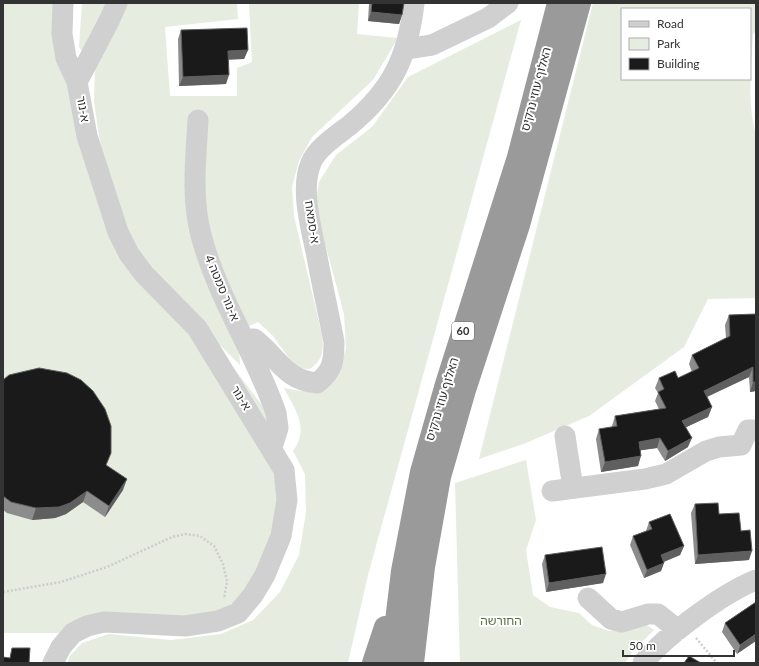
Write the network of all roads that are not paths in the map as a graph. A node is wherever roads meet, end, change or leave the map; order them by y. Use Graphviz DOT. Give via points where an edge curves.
graph roads {
  1 [pos="63,3"];
  2 [pos="117,3"];
  3 [pos="414,3"];
  4 [pos="508,3"];
  5 [pos="558,3"];
  6 [pos="580,3"];
  7 [pos="406,49"];
  8 [pos="77,82"];
  9 [pos="198,120"];
  10 [pos="245,340"];
  11 [pos="752,430"];
  12 [pos="565,436"];
  13 [pos="272,448"];
  14 [pos="573,488"];
  15 [pos="552,491"];
  16 [pos="402,571"];
  17 [pos="756,580"];
  18 [pos="588,598"];
  19 [pos="682,628"];
  20 [pos="53,663"];
  21 [pos="373,663"];
  22 [pos="390,663"];
  23 [pos="413,663"];
  24 [pos="643,663"];
  1 -- 8 [label="street, א-נור" via="64,47"];
  2 -- 8 [label="street"];
  3 -- 7 [label="street, א-סמאח"];
  4 -- 7 [label="street" via="488,18 432,44"];
  5 -- 16 [label="highway, האלוף עוזי נרקיס / 60" via="518,157 446,384 421,472"];
  6 -- 23 [label="highway, האלוף עוזי נרקיס / 60" via="519,225 465,390 440,477 424,567"];
  7 -- 10 [label="street, א-סמאח" via="391,80 370,108 311,162 306,181 308,209 334,342 334,362 325,377 317,383 304,382 290,375 254,339"];
  8 -- 13 [label="street, א-נור" via="94,157 118,232 129,254 144,274 198,328"];
  9 -- 10 [label="street, א-נור סמטה 4" via="194,183 200,233 207,257"];
  10 -- 13 [label="street, א-נור סמטה 4" via="276,413 278,428"];
  11 -- 14 [label="street" via="741,445 706,451 666,474"];
  12 -- 14 [label="street"];
  13 -- 20 [label="street, א-נור" via="284,470 287,485 281,536 265,575 238,613 218,621 185,626 99,623 72,633"];
  14 -- 15 [label="street"];
  16 -- 21 [label="highway"];
  16 -- 22 [label="highway, האלוף עוזי נרקיס / 60"];
  17 -- 19 [label="street" via="727,595"];
  18 -- 19 [label="street" via="611,619 622,622 648,614 658,614"];
  19 -- 24 [label="street"];
}
